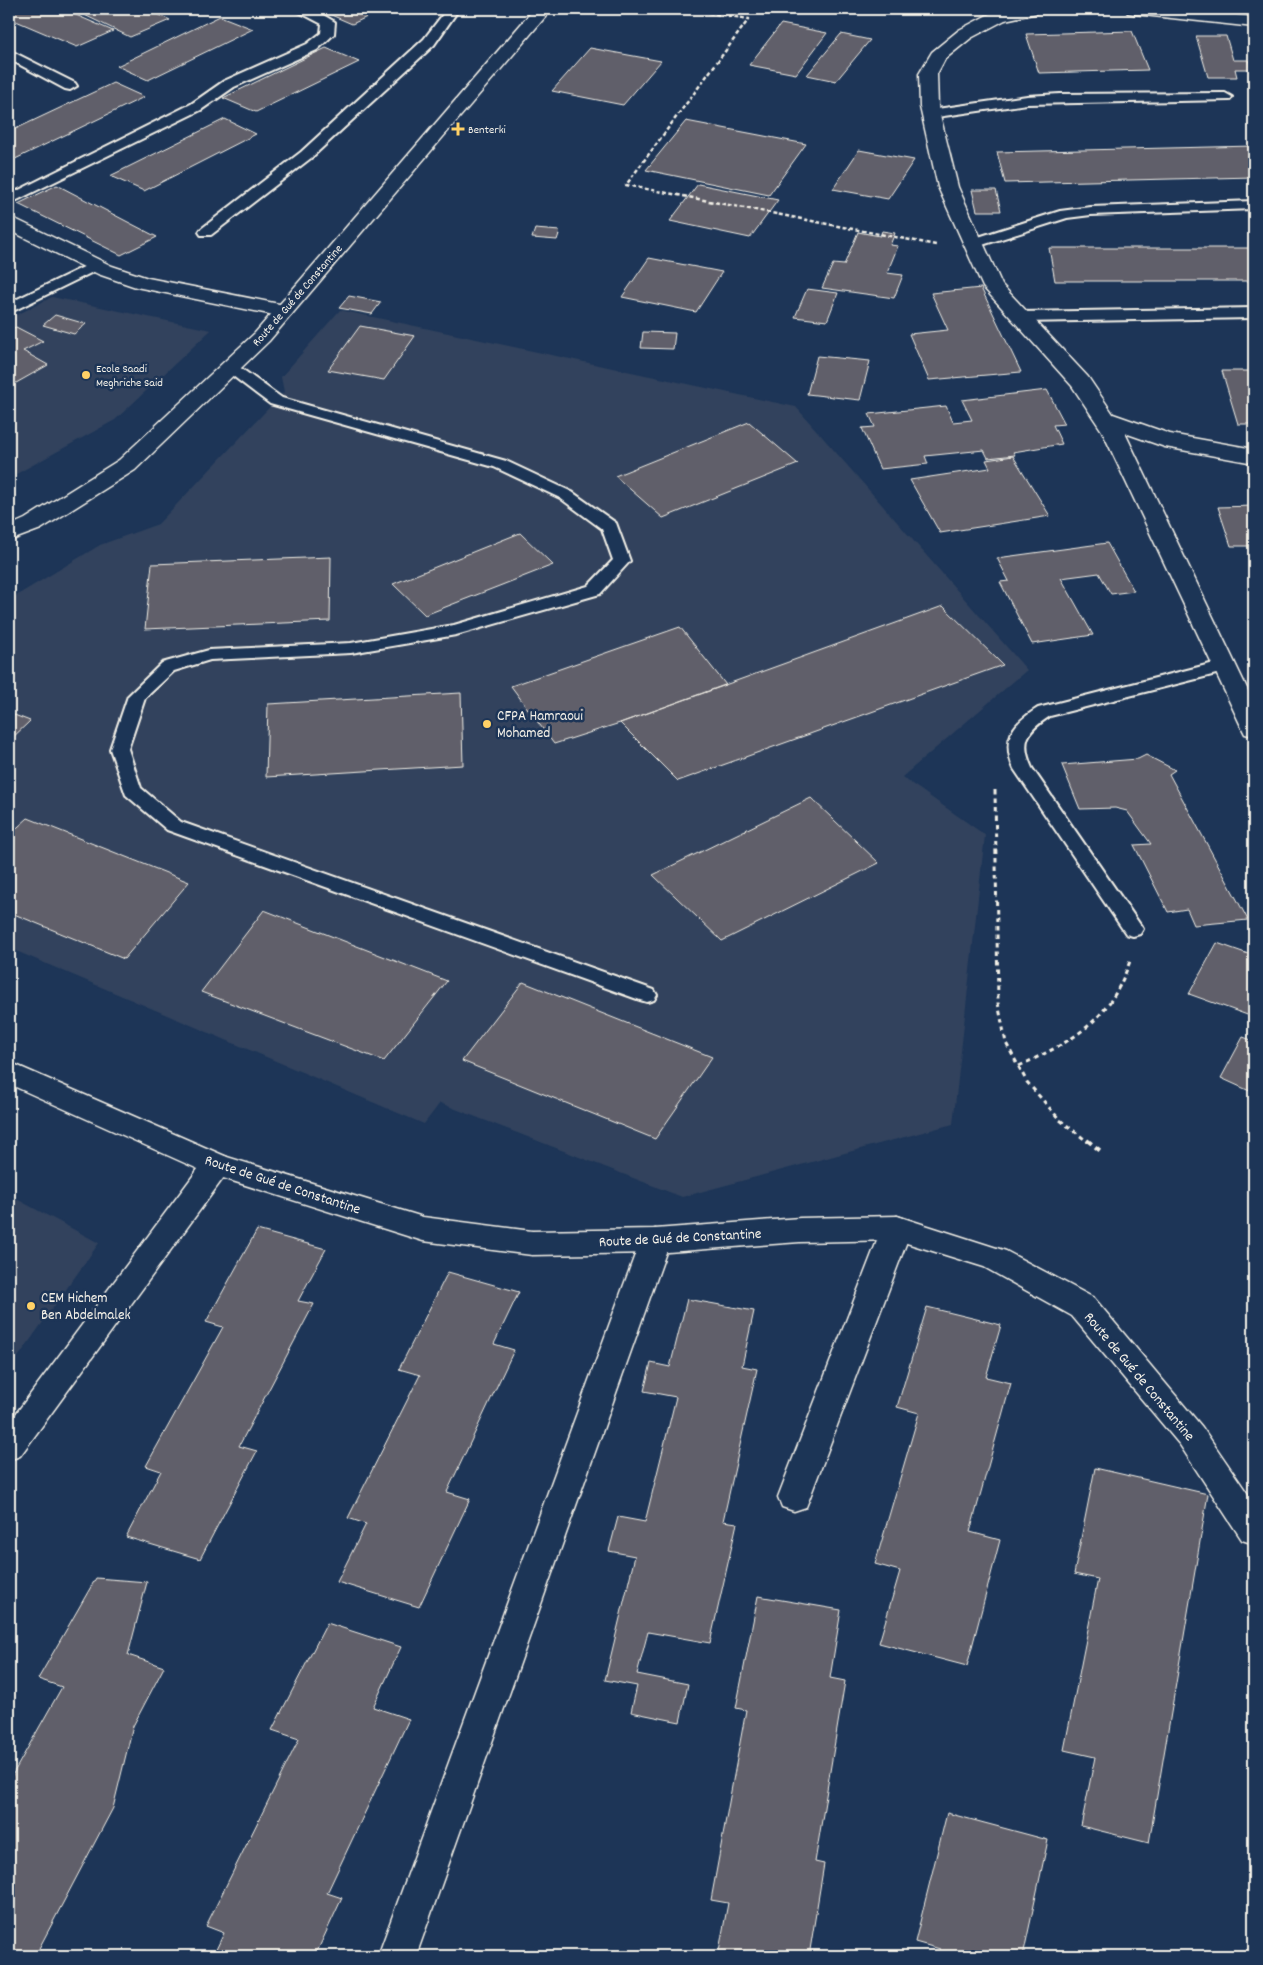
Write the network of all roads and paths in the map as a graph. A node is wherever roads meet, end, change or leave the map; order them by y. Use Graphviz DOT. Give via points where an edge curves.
graph roads {
  1 [pos="304,9"];
  2 [pos="453,9"];
  3 [pos="543,9"];
  4 [pos="683,9"];
  5 [pos="1032,9"];
  6 [pos="1134,9"];
  7 [pos="1254,22"];
  8 [pos="9,54"];
  9 [pos="70,86"];
  10 [pos="1225,97"];
  11 [pos="930,114"];
  12 [pos="9,200"];
  13 [pos="1254,206"];
  14 [pos="9,222"];
  15 [pos="206,232"];
  16 [pos="976,248"];
  17 [pos="96,265"];
  18 [pos="9,309"];
  19 [pos="284,311"];
  20 [pos="1254,313"];
  21 [pos="1021,317"];
  22 [pos="230,367"];
  23 [pos="1105,419"];
  24 [pos="1254,456"];
  25 [pos="9,534"];
  26 [pos="1226,666"];
  27 [pos="1254,728"];
  28 [pos="1016,756"];
  29 [pos="1133,929"];
  30 [pos="647,995"];
  31 [pos="1019,1066"];
  32 [pos="9,1072"];
  33 [pos="1103,1154"];
  34 [pos="217,1165"];
  35 [pos="897,1228"];
  36 [pos="655,1241"];
  37 [pos="9,1447"];
  38 [pos="794,1497"];
  39 [pos="1254,1530"];
  40 [pos="397,1956"];
  1 -- 12 [label="lane" via="330,22 327,34 312,47 229,84 196,107"];
  2 -- 15 [label="lane" via="428,42 306,155"];
  3 -- 19 [label="street, Route de Gué de Constantine"];
  4 -- 16 [label="path" via="749,19 626,185"];
  5 -- 11 [label="street" via="999,16 965,34 938,56 928,74"];
  6 -- 7 [label="street"];
  8 -- 9 [label="lane"];
  10 -- 11 [label="lane" via="1060,98"];
  11 -- 16 [label="street" via="948,187"];
  13 -- 16 [label="lane" via="1065,214"];
  14 -- 17 [label="street"];
  16 -- 21 [label="street" via="993,287"];
  17 -- 18 [label="lane"];
  17 -- 19 [label="street" via="143,283"];
  19 -- 22 [label="street, Route de Gué de Constantine"];
  20 -- 21 [label="lane"];
  21 -- 23 [label="street" via="1080,382"];
  22 -- 25 [label="street, Route de Gué de Constantine" via="127,465 33,524"];
  22 -- 30 [label="lane" via="276,401 500,464 566,495 610,527 622,562 594,590 456,630 352,648 209,655 168,667 137,696 119,749 133,791 174,826"];
  23 -- 24 [label="street" via="1165,440"];
  23 -- 26 [label="street"];
  26 -- 27 [label="street"];
  26 -- 28 [label="lane" via="1044,712 1020,731"];
  28 -- 29 [label="lane"];
  28 -- 31 [label="path" via="1001,774 994,802 998,1003 1006,1043"];
  29 -- 31 [label="path" via="1132,954 1126,977 1100,1017 1077,1036"];
  31 -- 33 [label="path" via="1027,1082 1060,1120"];
  32 -- 34 [label="street, Route de Gué de Constantine"];
  34 -- 36 [label="street, Route de Gué de Constantine" via="422,1229 532,1243"];
  34 -- 37 [label="street"];
  35 -- 36 [label="street, Route de Gué de Constantine" via="800,1230"];
  35 -- 38 [label="street"];
  35 -- 39 [label="street, Route de Gué de Constantine" via="995,1259 1083,1307 1191,1436"];
  36 -- 40 [label="street"];
}
